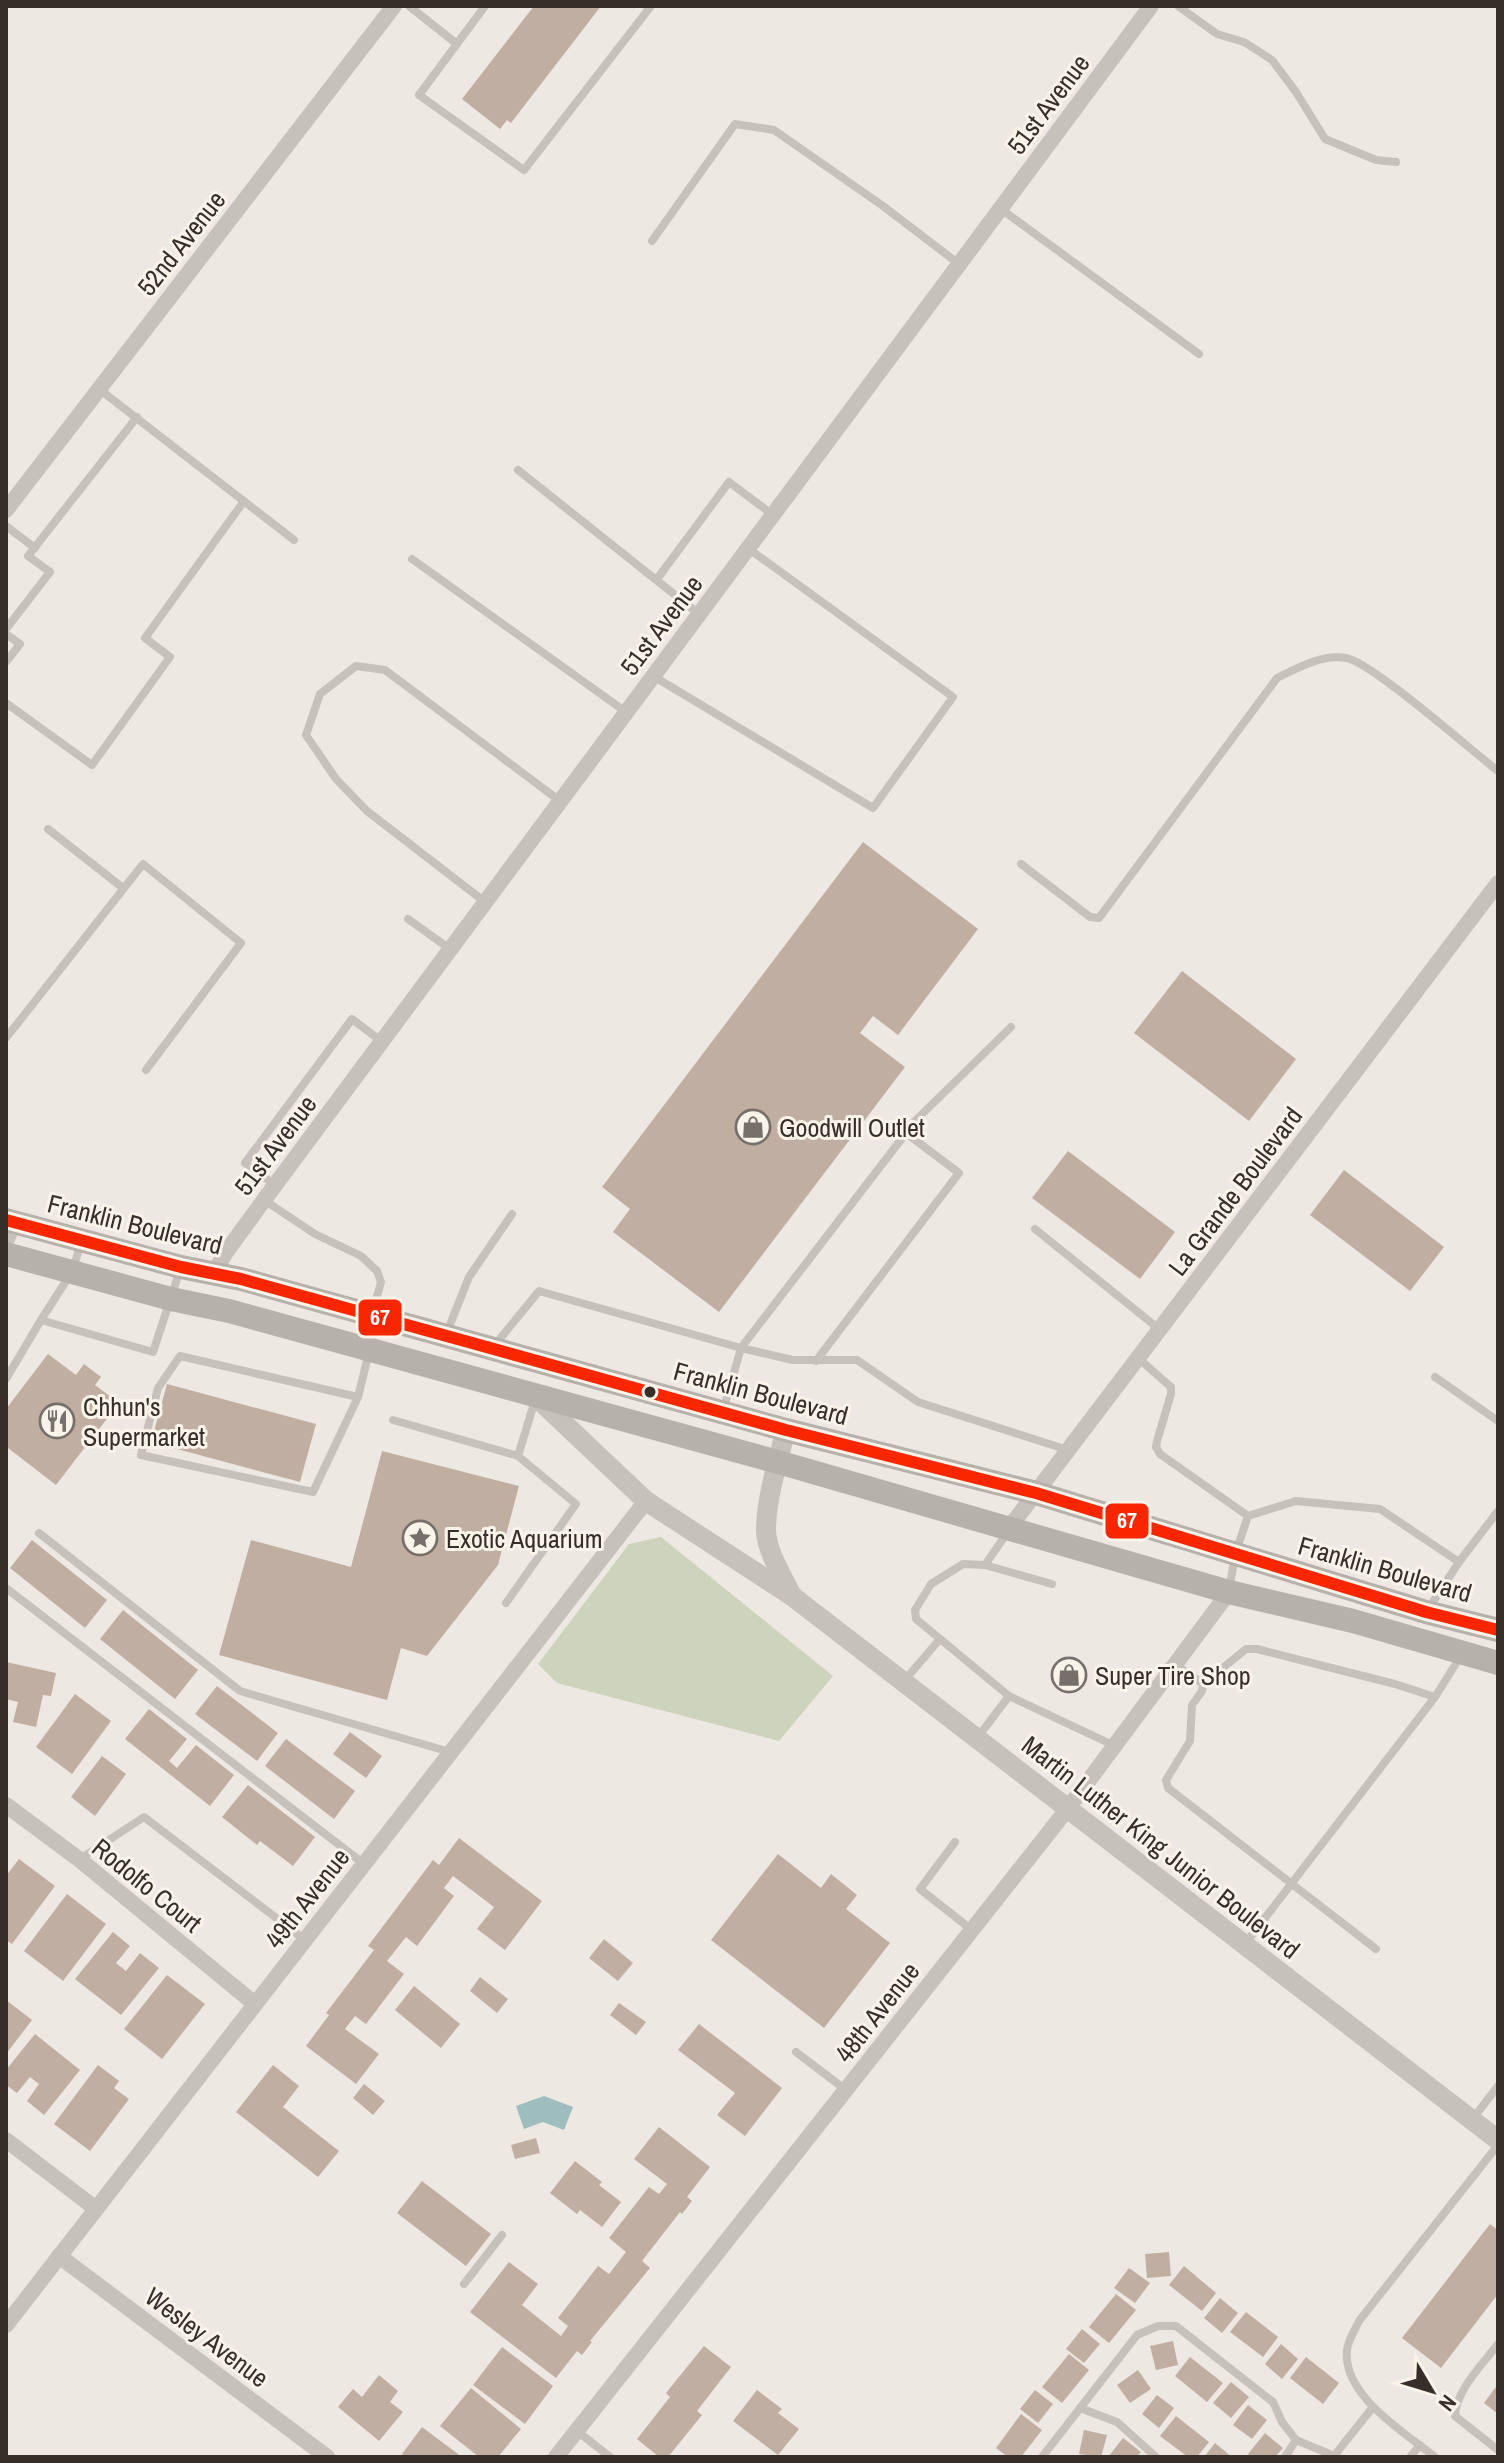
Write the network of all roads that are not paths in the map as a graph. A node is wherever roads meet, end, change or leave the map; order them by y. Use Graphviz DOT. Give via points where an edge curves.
graph roads {
  1 [pos="394,6"];
  2 [pos="409,6"];
  3 [pos="485,6"];
  4 [pos="651,6"];
  5 [pos="1151,6"];
  6 [pos="1178,6"];
  7 [pos="457,44"];
  8 [pos="1396,162"];
  9 [pos="1000,208"];
  10 [pos="652,241"];
  11 [pos="959,264"];
  12 [pos="1199,354"];
  13 [pos="99,389"];
  14 [pos="137,417"];
  15 [pos="518,470"];
  16 [pos="244,501"];
  17 [pos="6,510"];
  18 [pos="773,515"];
  19 [pos="6,526"];
  20 [pos="294,540"];
  21 [pos="35,548"];
  22 [pos="748,548"];
  23 [pos="412,559"];
  24 [pos="657,579"];
  25 [pos="699,614"];
  26 [pos="6,632"];
  27 [pos="6,662"];
  28 [pos="653,676"];
  29 [pos="6,703"];
  30 [pos="626,712"];
  31 [pos="1498,771"];
  32 [pos="560,801"];
  33 [pos="48,829"];
  34 [pos="1021,864"];
  35 [pos="1498,883"];
  36 [pos="123,888"];
  37 [pos="485,902"];
  38 [pos="408,919"];
  39 [pos="450,949"];
  40 [pos="1011,1027"];
  41 [pos="6,1038"];
  42 [pos="381,1041"];
  43 [pos="146,1070"];
  44 [pos="906,1133"];
  45 [pos="275,1185"];
  46 [pos="264,1200"];
  47 [pos="512,1214"];
  48 [pos="9,1228"];
  49 [pos="1035,1229"];
  50 [pos="81,1241"];
  51 [pos="6,1254"];
  52 [pos="181,1267"];
  53 [pos="73,1270"];
  54 [pos="213,1274"];
  55 [pos="171,1299"];
  56 [pos="41,1320"];
  57 [pos="1160,1330"];
  58 [pos="371,1333"];
  59 [pos="445,1337"];
  60 [pos="741,1348"];
  61 [pos="491,1349"];
  62 [pos="1138,1358"];
  63 [pos="816,1361"];
  64 [pos="1435,1377"];
  65 [pos="6,1379"];
  66 [pos="358,1397"];
  67 [pos="536,1397"];
  68 [pos="722,1412"];
  69 [pos="393,1420"];
  70 [pos="1498,1421"];
  71 [pos="786,1430"];
  72 [pos="1068,1451"];
  73 [pos="518,1456"];
  74 [pos="778,1462"];
  75 [pos="1036,1493"];
  76 [pos="646,1501"];
  77 [pos="1498,1511"];
  78 [pos="1248,1516"];
  79 [pos="1009,1528"];
  80 [pos="39,1533"];
  81 [pos="1235,1555"];
  82 [pos="1459,1562"];
  83 [pos="985,1565"];
  84 [pos="1052,1584"];
  85 [pos="6,1588"];
  86 [pos="1229,1592"];
  87 [pos="792,1596"];
  88 [pos="506,1603"];
  89 [pos="1426,1612"];
  90 [pos="1498,1630"];
  91 [pos="940,1639"];
  92 [pos="1462,1653"];
  93 [pos="1498,1663"];
  94 [pos="1175,1664"];
  95 [pos="903,1681"];
  96 [pos="1203,1684"];
  97 [pos="1009,1696"];
  98 [pos="1435,1697"];
  99 [pos="977,1738"];
  100 [pos="1115,1746"];
  101 [pos="450,1752"];
  102 [pos="6,1805"];
  103 [pos="1069,1807"];
  104 [pos="955,1842"];
  105 [pos="80,1860"];
  106 [pos="364,1864"];
  107 [pos="1291,1883"];
  108 [pos="972,1930"];
  109 [pos="305,1940"];
  110 [pos="1245,1944"];
  111 [pos="1376,1949"];
  112 [pos="255,2004"];
  113 [pos="796,2052"];
  114 [pos="1498,2086"];
  115 [pos="846,2090"];
  116 [pos="1472,2120"];
  117 [pos="6,2140"];
  118 [pos="1498,2142"];
  119 [pos="95,2208"];
  120 [pos="502,2235"];
  121 [pos="59,2256"];
  122 [pos="464,2284"];
  123 [pos="6,2325"];
  124 [pos="1498,2344"];
  125 [pos="1373,2407"];
  126 [pos="1080,2408"];
  127 [pos="577,2431"];
  128 [pos="1296,2440"];
  129 [pos="1420,2445"];
  130 [pos="1498,2450"];
  131 [pos="1336,2456"];
  132 [pos="327,2457"];
  133 [pos="556,2457"];
  134 [pos="610,2457"];
  135 [pos="1042,2457"];
  136 [pos="1156,2457"];
  137 [pos="1285,2457"];
  138 [pos="1410,2457"];
  139 [pos="1435,2457"];
  1 -- 13 [label="street, 52nd Avenue"];
  2 -- 7 [label="lane"];
  3 -- 7 [label="lane"];
  4 -- 7 [label="lane" via="524,170 419,95"];
  5 -- 9 [label="street, 51st Avenue"];
  6 -- 8 [label="lane" via="1217,34 1244,42 1272,60 1325,139 1376,160"];
  9 -- 11 [label="street, 51st Avenue"];
  9 -- 12 [label="lane"];
  10 -- 11 [label="lane" via="735,124 774,130"];
  11 -- 18 [label="street, 51st Avenue"];
  13 -- 14 [label="lane"];
  13 -- 17 [label="street, 52nd Avenue"];
  14 -- 16 [label="lane"];
  14 -- 21 [label="lane"];
  15 -- 24 [label="lane"];
  16 -- 20 [label="lane"];
  16 -- 29 [label="lane" via="145,638 170,657 92,765"];
  18 -- 22 [label="street, 51st Avenue"];
  18 -- 24 [label="lane" via="729,482"];
  19 -- 21 [label="lane"];
  21 -- 26 [label="lane" via="28,556 50,572"];
  22 -- 25 [label="street, 51st Avenue"];
  22 -- 28 [label="lane" via="953,697 873,808"];
  23 -- 30 [label="lane"];
  24 -- 25 [label="lane"];
  25 -- 28 [label="street, 51st Avenue"];
  26 -- 27 [label="lane" via="20,644"];
  28 -- 30 [label="street, 51st Avenue"];
  30 -- 32 [label="street, 51st Avenue"];
  31 -- 34 [label="lane" via="1371,671 1348,657 1321,658 1277,678 1099,918 1090,917"];
  32 -- 37 [label="street, 51st Avenue"];
  32 -- 37 [label="lane" via="385,670 356,666 320,694 306,735 336,779 367,811"];
  33 -- 36 [label="lane"];
  35 -- 57 [label="street, La Grande Boulevard"];
  36 -- 41 [label="lane"];
  36 -- 43 [label="lane" via="143,864 241,943"];
  37 -- 39 [label="street, 51st Avenue"];
  38 -- 39 [label="lane"];
  39 -- 42 [label="street, 51st Avenue"];
  40 -- 44 [label="lane"];
  42 -- 45 [label="street, 51st Avenue"];
  42 -- 45 [label="lane" via="352,1019 245,1163"];
  44 -- 60 [label="lane"];
  44 -- 63 [label="lane" via="959,1173"];
  45 -- 46 [label="street, 51st Avenue"];
  46 -- 54 [label="street, 51st Avenue"];
  46 -- 58 [label="lane" via="361,1256 377,1271 381,1282"];
  47 -- 59 [label="lane" via="469,1277"];
  48 -- 50 [label="main road, Franklin Boulevard"];
  49 -- 57 [label="lane"];
  50 -- 52 [label="main road, Franklin Boulevard"];
  50 -- 53 [label="lane"];
  51 -- 53 [label="main road, Franklin Boulevard"];
  52 -- 54 [label="main road, Franklin Boulevard"];
  52 -- 55 [label="lane"];
  53 -- 55 [label="main road, Franklin Boulevard"];
  53 -- 56 [label="lane"];
  54 -- 58 [label="main road, Franklin Boulevard"];
  55 -- 56 [label="lane" via="153,1352"];
  55 -- 58 [label="main road, Franklin Boulevard" via="317,1335"];
  56 -- 65 [label="lane"];
  57 -- 62 [label="street, La Grande Boulevard"];
  58 -- 59 [label="main road, Franklin Boulevard"];
  58 -- 61 [label="main road" via="460,1358"];
  58 -- 66 [label="lane"];
  58 -- 67 [label="main road, Franklin Boulevard"];
  59 -- 61 [label="main road, Franklin Boulevard"];
  60 -- 61 [label="lane" via="539,1291"];
  60 -- 63 [label="lane"];
  60 -- 68 [label="lane"];
  61 -- 68 [label="main road, Franklin Boulevard"];
  62 -- 72 [label="street, La Grande Boulevard"];
  62 -- 78 [label="lane" via="1171,1387 1156,1447 1160,1454"];
  63 -- 72 [label="lane" via="857,1360 918,1402"];
  64 -- 70 [label="lane"];
  66 -- 66 [label="lane" via="180,1356 158,1388 141,1455 313,1492"];
  67 -- 73 [label="lane"];
  67 -- 74 [label="main road, Franklin Boulevard"];
  67 -- 76 [label="street, Martin Luther King Junior Boulevard"];
  68 -- 71 [label="main road, Franklin Boulevard"];
  69 -- 73 [label="lane"];
  71 -- 74 [label="street, Martin Luther King Junior Boulevard"];
  71 -- 75 [label="main road, Franklin Boulevard"];
  72 -- 75 [label="street, La Grande Boulevard"];
  73 -- 88 [label="lane" via="576,1504"];
  74 -- 79 [label="main road, Franklin Boulevard"];
  74 -- 87 [label="street, Martin Luther King Junior Boulevard" via="766,1531"];
  75 -- 79 [label="street, La Grande Boulevard"];
  75 -- 81 [label="main road, Franklin Boulevard"];
  76 -- 87 [label="street, Martin Luther King Junior Boulevard"];
  76 -- 101 [label="street, 49th Avenue"];
  77 -- 82 [label="lane"];
  78 -- 81 [label="lane"];
  78 -- 82 [label="lane" via="1296,1501 1380,1509"];
  79 -- 83 [label="lane"];
  79 -- 86 [label="main road, Franklin Boulevard"];
  80 -- 101 [label="lane" via="240,1691"];
  81 -- 86 [label="lane"];
  81 -- 89 [label="main road, Franklin Boulevard"];
  82 -- 89 [label="lane"];
  83 -- 84 [label="lane"];
  83 -- 91 [label="lane" via="963,1564 931,1584 915,1610 916,1619"];
  85 -- 106 [label="lane"];
  86 -- 92 [label="main road, Franklin Boulevard"];
  86 -- 94 [label="street, 48th Avenue"];
  87 -- 95 [label="street, Martin Luther King Junior Boulevard"];
  89 -- 90 [label="main road, Franklin Boulevard"];
  91 -- 95 [label="lane"];
  91 -- 97 [label="lane"];
  92 -- 93 [label="main road, Franklin Boulevard"];
  92 -- 98 [label="lane"];
  94 -- 96 [label="lane"];
  94 -- 100 [label="street, 48th Avenue"];
  95 -- 99 [label="street, Martin Luther King Junior Boulevard"];
  96 -- 98 [label="lane" via="1246,1649 1257,1649"];
  96 -- 107 [label="lane" via="1192,1705 1190,1741 1166,1780 1168,1788"];
  97 -- 99 [label="lane"];
  97 -- 100 [label="lane"];
  98 -- 107 [label="lane"];
  99 -- 103 [label="street, Martin Luther King Junior Boulevard"];
  100 -- 103 [label="street, 48th Avenue"];
  101 -- 106 [label="street, 49th Avenue"];
  102 -- 105 [label="street, Rodolfo Court"];
  103 -- 108 [label="street, 48th Avenue"];
  103 -- 110 [label="street, Martin Luther King Junior Boulevard"];
  104 -- 108 [label="lane" via="920,1889"];
  105 -- 109 [label="lane" via="144,1817"];
  105 -- 112 [label="street, Rodolfo Court"];
  106 -- 109 [label="street, 49th Avenue"];
  107 -- 110 [label="lane"];
  107 -- 111 [label="lane"];
  108 -- 115 [label="street, 48th Avenue"];
  109 -- 112 [label="street, 49th Avenue"];
  110 -- 116 [label="street, Martin Luther King Junior Boulevard"];
  112 -- 119 [label="street, 49th Avenue"];
  113 -- 115 [label="lane"];
  114 -- 116 [label="lane"];
  115 -- 127 [label="street, 48th Avenue"];
  116 -- 118 [label="street, Martin Luther King Junior Boulevard"];
  117 -- 119 [label="street"];
  118 -- 125 [label="lane" via="1359,2321 1347,2347 1347,2362 1355,2384"];
  119 -- 121 [label="street, 49th Avenue"];
  120 -- 122 [label="lane"];
  121 -- 123 [label="street, 49th Avenue"];
  121 -- 132 [label="street, Wesley Avenue"];
  124 -- 130 [label="lane" via="1455,2405 1455,2416"];
  125 -- 129 [label="lane"];
  125 -- 131 [label="lane"];
  126 -- 128 [label="lane" via="1137,2335 1158,2326 1176,2326 1273,2402"];
  126 -- 135 [label="lane"];
  126 -- 136 [label="lane" via="1117,2422"];
  127 -- 133 [label="street, 48th Avenue"];
  127 -- 134 [label="lane"];
  128 -- 131 [label="lane"];
  128 -- 137 [label="lane"];
  129 -- 138 [label="lane"];
  129 -- 139 [label="lane"];
}
